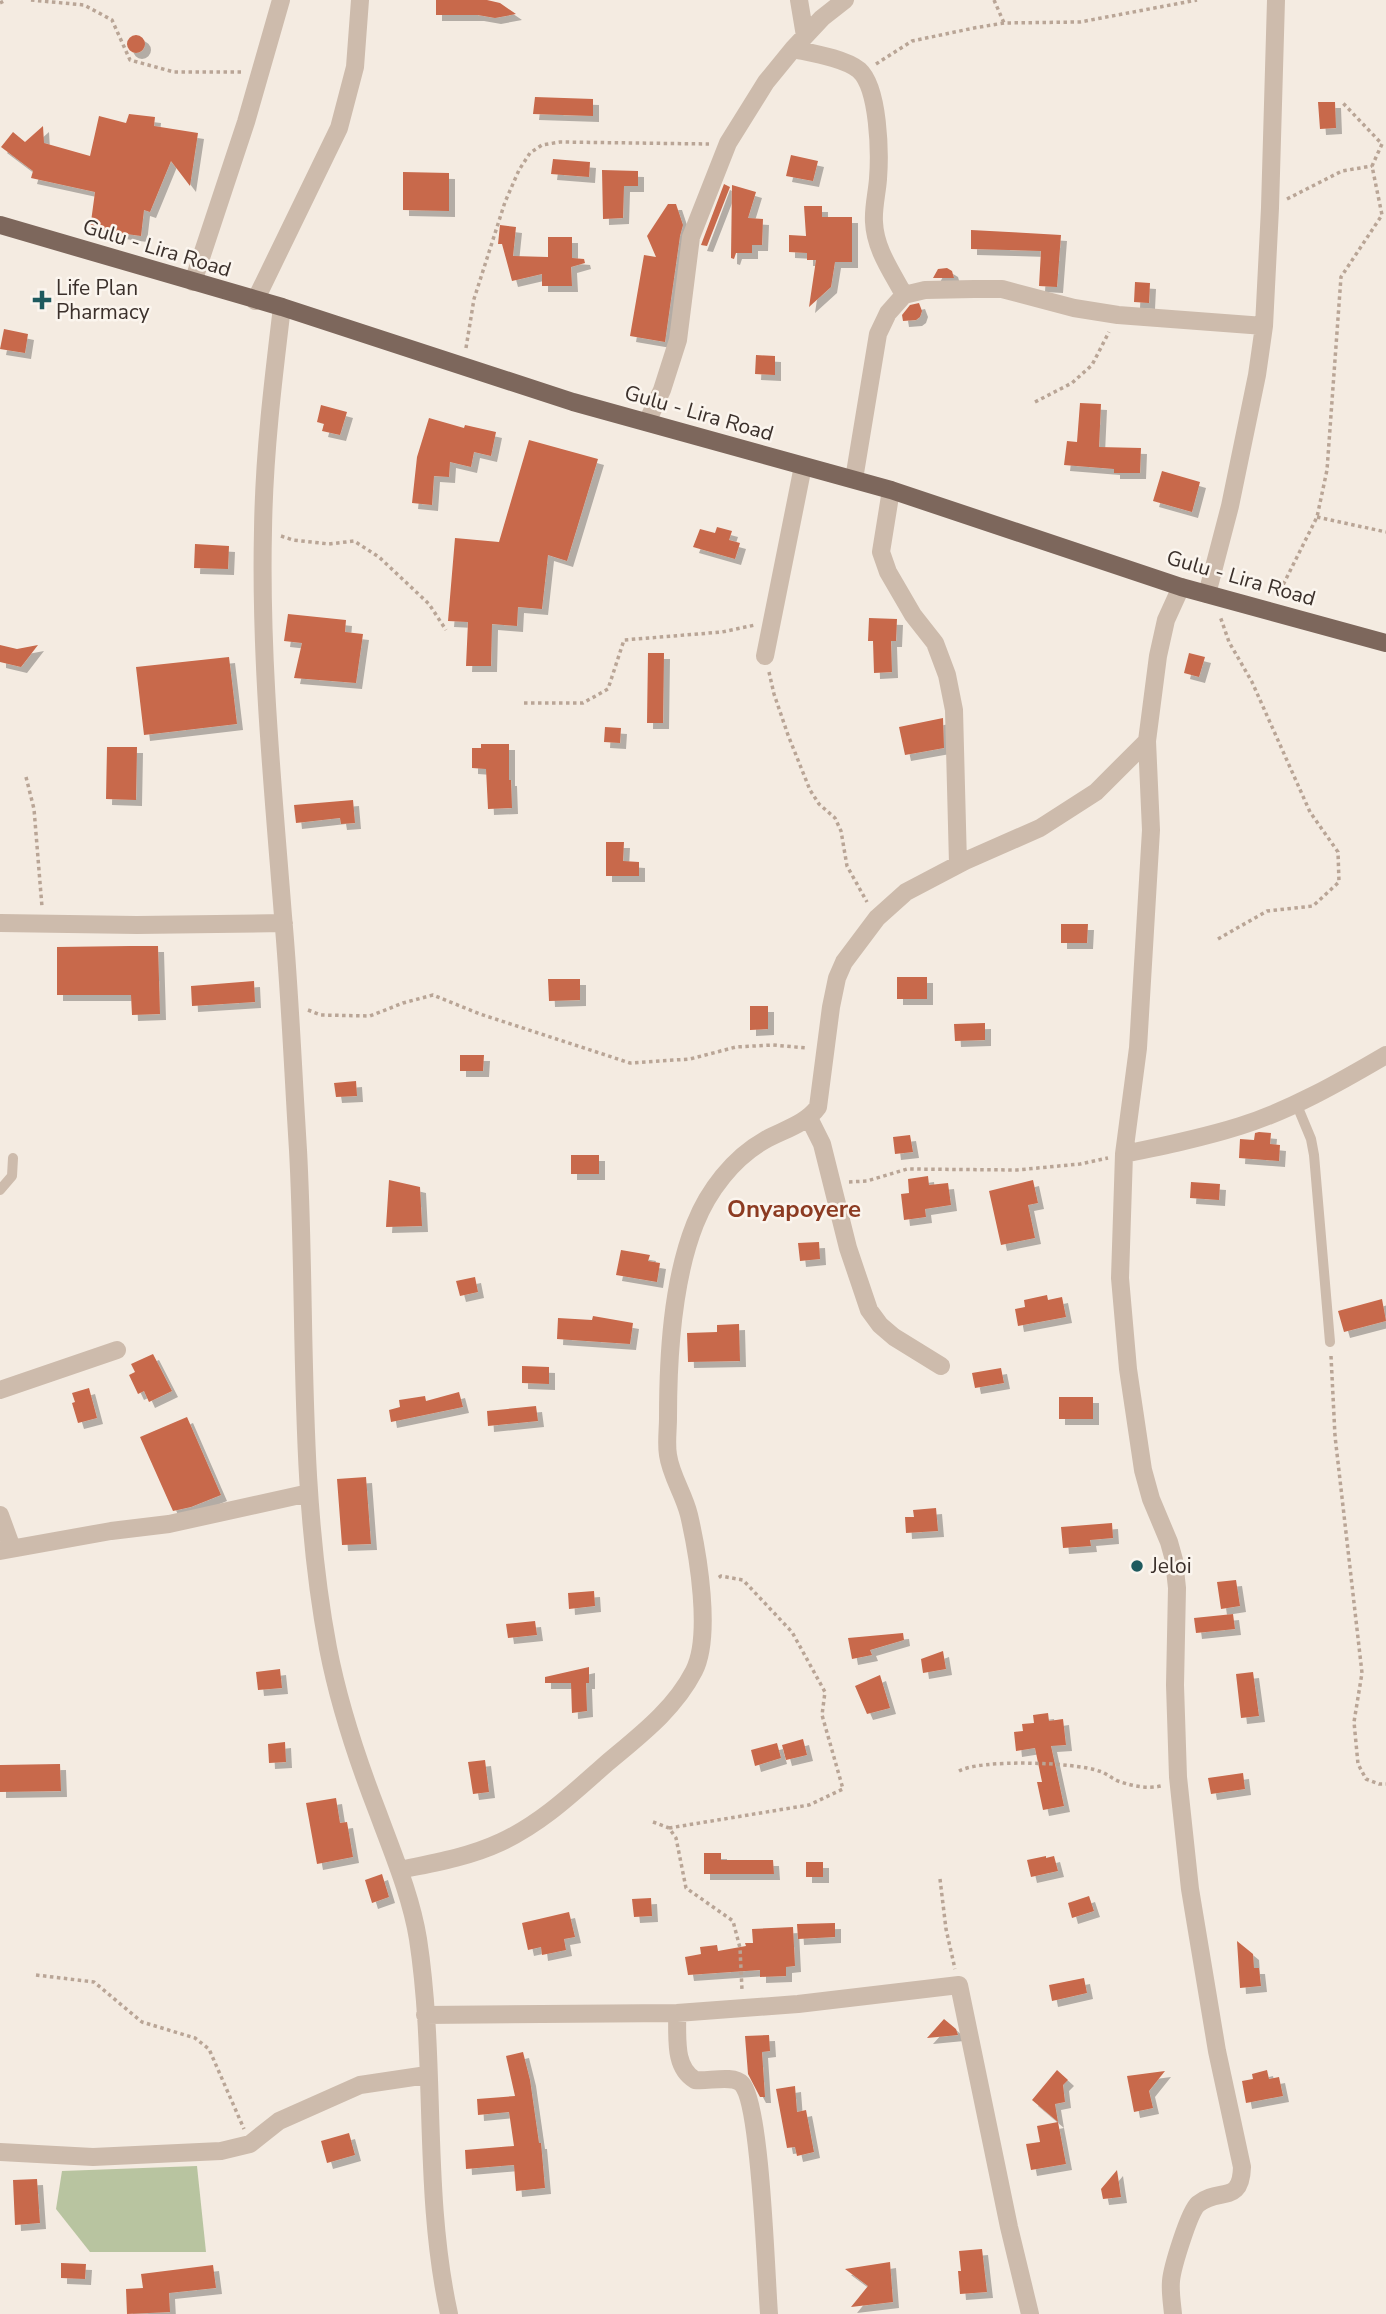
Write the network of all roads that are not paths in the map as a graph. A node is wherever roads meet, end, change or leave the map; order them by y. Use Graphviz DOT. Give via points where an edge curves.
graph roads {
  1 [pos="281,0"];
  2 [pos="360,0"];
  3 [pos="799,0"];
  4 [pos="845,0"];
  5 [pos="1276,0"];
  6 [pos="805,36"];
  7 [pos="793,49"];
  8 [pos="0,225"];
  9 [pos="193,282"];
  10 [pos="904,295"];
  11 [pos="256,301"];
  12 [pos="282,307"];
  13 [pos="1264,326"];
  14 [pos="647,422"];
  15 [pos="803,466"];
  16 [pos="854,479"];
  17 [pos="891,490"];
  18 [pos="1181,587"];
  19 [pos="1212,595"];
  20 [pos="1386,643"];
  21 [pos="765,656"];
  22 [pos="1147,741"];
  23 [pos="958,864"];
  24 [pos="0,923"];
  25 [pos="284,923"];
  26 [pos="1386,1055"];
  27 [pos="1296,1103"];
  28 [pos="809,1118"];
  29 [pos="1124,1154"];
  30 [pos="13,1158"];
  31 [pos="0,1190"];
  32 [pos="1330,1342"];
  33 [pos="117,1350"];
  34 [pos="941,1366"];
  35 [pos="0,1390"];
  36 [pos="309,1493"];
  37 [pos="0,1515"];
  38 [pos="6,1550"];
  39 [pos="399,1870"];
  40 [pos="677,2013"];
  41 [pos="425,2015"];
  42 [pos="428,2075"];
  43 [pos="0,2152"];
  44 [pos="449,2314"];
  45 [pos="769,2314"];
  46 [pos="1030,2314"];
  47 [pos="1173,2314"];
  1 -- 9 [label="street"];
  2 -- 11 [label="street" via="355,67 339,128"];
  3 -- 6 [label="street"];
  4 -- 6 [label="street"];
  5 -- 13 [label="street"];
  6 -- 7 [label="street"];
  7 -- 10 [label="street" via="824,55 858,69 866,79 878,142 874,222 880,251"];
  7 -- 14 [label="street" via="728,143 691,237 677,340"];
  8 -- 9 [label="main road, Gulu - Lira Road"];
  9 -- 11 [label="main road, Gulu - Lira Road"];
  10 -- 13 [label="street" via="925,290 1002,289 1118,315"];
  10 -- 16 [label="street" via="878,334"];
  11 -- 12 [label="main road, Gulu - Lira Road"];
  12 -- 14 [label="main road, Gulu - Lira Road"];
  12 -- 25 [label="street" via="268,421 262,529 268,732"];
  13 -- 19 [label="street"];
  14 -- 15 [label="main road, Gulu - Lira Road"];
  15 -- 16 [label="main road, Gulu - Lira Road"];
  15 -- 21 [label="street"];
  16 -- 17 [label="main road, Gulu - Lira Road"];
  17 -- 18 [label="main road, Gulu - Lira Road"];
  17 -- 23 [label="street" via="881,552 900,594 935,643 954,710"];
  18 -- 19 [label="main road, Gulu - Lira Road"];
  18 -- 22 [label="street" via="1166,620 1158,656"];
  19 -- 20 [label="main road, Gulu - Lira Road"];
  22 -- 23 [label="street" via="1096,792 1040,828"];
  22 -- 29 [label="street" via="1151,830 1138,1048"];
  23 -- 28 [label="street" via="906,892 877,918 844,962 831,1007 820,1100"];
  24 -- 25 [label="street"];
  25 -- 36 [label="street" via="300,1202"];
  26 -- 27 [label="street"];
  27 -- 29 [label="street" via="1242,1125"];
  27 -- 32 [label="lane" via="1314,1155"];
  28 -- 34 [label="street" via="822,1144 869,1310 894,1337"];
  28 -- 39 [label="street" via="740,1158 709,1196 685,1256 669,1359 667,1452 688,1513 700,1587 702,1649 695,1670 648,1729 535,1823 464,1856"];
  29 -- 47 [label="street" via="1120,1278 1124,1327 1143,1470 1174,1560 1178,1777 1190,1889 1242,2167 1240,2185 1233,2193 1200,2202 1190,2216 1171,2277"];
  30 -- 31 [label="lane" via="12,1177"];
  33 -- 35 [label="street"];
  36 -- 38 [label="street" via="169,1524"];
  36 -- 39 [label="street" via="328,1645 340,1702"];
  37 -- 38 [label="street"];
  39 -- 41 [label="street" via="417,1933"];
  40 -- 41 [label="street"];
  40 -- 45 [label="street" via="679,2057 685,2073 695,2080 733,2079 744,2086 757,2138"];
  40 -- 46 [label="street" via="959,1984"];
  41 -- 42 [label="street"];
  42 -- 43 [label="street" via="359,2085 279,2121 250,2144 221,2151 93,2157"];
  42 -- 44 [label="street" via="436,2224"];
}
